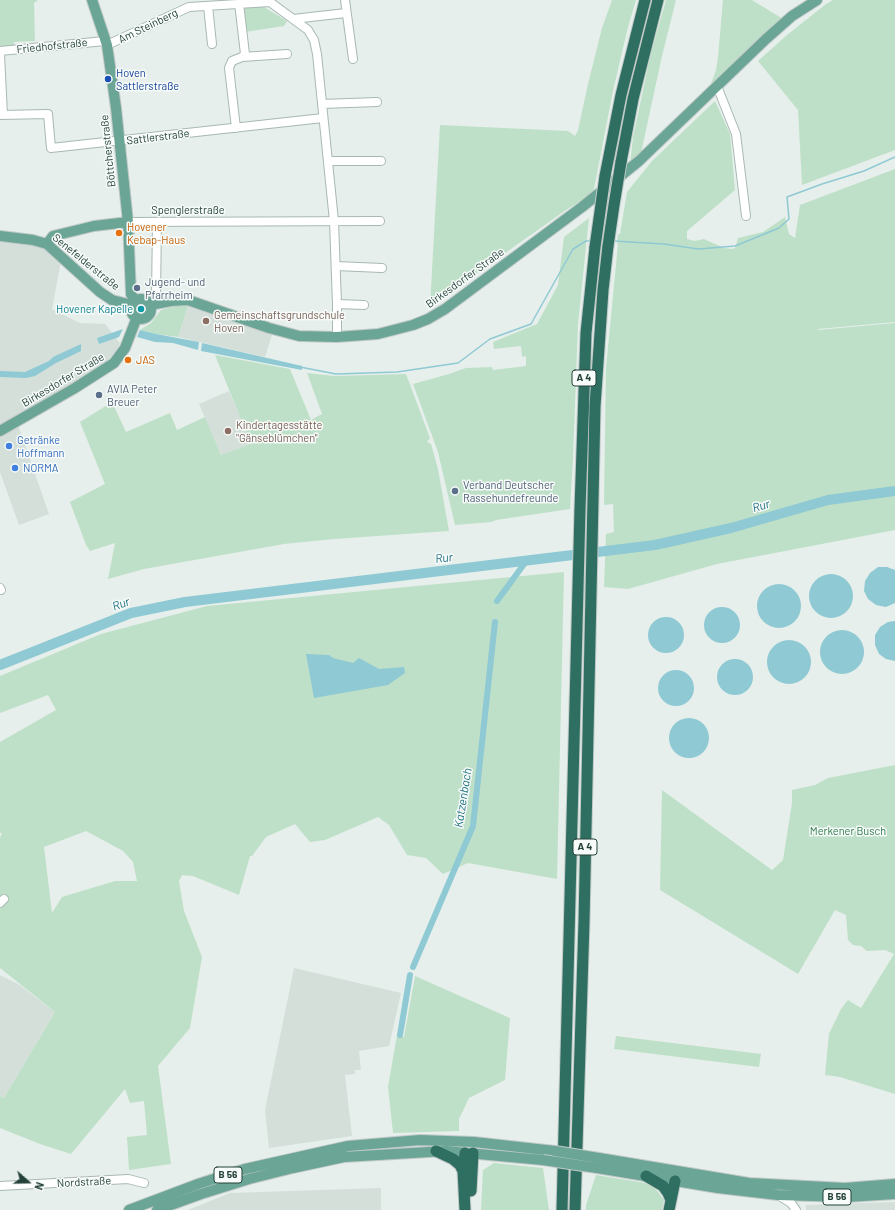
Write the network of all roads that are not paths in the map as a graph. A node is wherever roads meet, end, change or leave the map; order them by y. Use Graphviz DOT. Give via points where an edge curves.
graph roads {
  1 [pos="92,0"];
  2 [pos="345,0"];
  3 [pos="645,0"];
  4 [pos="658,0"];
  5 [pos="817,0"];
  6 [pos="270,1"];
  7 [pos="188,3"];
  8 [pos="239,3"];
  9 [pos="208,6"];
  10 [pos="346,13"];
  11 [pos="293,19"];
  12 [pos="106,43"];
  13 [pos="212,44"];
  14 [pos="0,53"];
  15 [pos="287,54"];
  16 [pos="242,57"];
  17 [pos="353,59"];
  18 [pos="717,86"];
  19 [pos="377,102"];
  20 [pos="322,104"];
  21 [pos="2,115"];
  22 [pos="323,118"];
  23 [pos="236,128"];
  24 [pos="120,141"];
  25 [pos="329,161"];
  26 [pos="381,161"];
  27 [pos="746,216"];
  28 [pos="334,221"];
  29 [pos="128,222"];
  30 [pos="157,222"];
  31 [pos="380,222"];
  32 [pos="0,236"];
  33 [pos="47,244"];
  34 [pos="336,266"];
  35 [pos="382,268"];
  36 [pos="134,303"];
  37 [pos="154,304"];
  38 [pos="337,304"];
  39 [pos="364,305"];
  40 [pos="137,318"];
  41 [pos="337,337"];
  42 [pos="0,431"];
  43 [pos="469,1147"];
  44 [pos="436,1151"];
  45 [pos="598,1163"];
  46 [pos="463,1171"];
  47 [pos="646,1176"];
  48 [pos="679,1178"];
  49 [pos="144,1183"];
  50 [pos="895,1184"];
  51 [pos="0,1186"];
  52 [pos="895,1194"];
  53 [pos="778,1195"];
  54 [pos="672,1207"];
  55 [pos="129,1210"];
  56 [pos="157,1210"];
  57 [pos="465,1210"];
  58 [pos="470,1210"];
  59 [pos="562,1210"];
  60 [pos="575,1210"];
  61 [pos="796,1210"];
  1 -- 12 [label="main road, Böttcherstraße"];
  2 -- 10 [label="street"];
  3 -- 59 [label="highway, A 4, bridge" via="621,95 605,176 586,333"];
  4 -- 60 [label="highway, A 4, bridge" via="633,99 614,205 603,290 595,406"];
  5 -- 18 [label="main road, Birkesdorfer Straße" via="771,34"];
  6 -- 8 [label="street, Am Steinberg"];
  6 -- 11 [label="street, Am Steinberg"];
  7 -- 9 [label="street, Am Steinberg"];
  7 -- 12 [label="street, Am Steinberg"];
  8 -- 9 [label="street, Am Steinberg"];
  8 -- 16 [label="street" via="245,54"];
  9 -- 13 [label="street"];
  10 -- 11 [label="street"];
  10 -- 17 [label="street"];
  11 -- 20 [label="street, Am Steinberg" via="308,30 314,40"];
  12 -- 14 [label="street, Friedhofstraße"];
  12 -- 24 [label="main road, Böttcherstraße"];
  14 -- 21 [label="street"];
  15 -- 16 [label="street"];
  16 -- 23 [label="street" via="232,61 229,68"];
  18 -- 27 [label="street" via="736,134"];
  18 -- 41 [label="main road, Birkesdorfer Straße" via="639,161 582,207 445,308 428,319 404,328 378,334"];
  19 -- 20 [label="street"];
  20 -- 22 [label="street, Am Steinberg"];
  21 -- 24 [label="street, Sattlerstraße" via="48,114 51,148"];
  22 -- 23 [label="street, Sattlerstraße"];
  22 -- 25 [label="street, Am Steinberg"];
  23 -- 24 [label="street, Sattlerstraße"];
  24 -- 29 [label="main road, Böttcherstraße"];
  25 -- 26 [label="street"];
  25 -- 28 [label="street, Am Steinberg"];
  28 -- 30 [label="street, Spenglerstraße"];
  28 -- 31 [label="street"];
  28 -- 34 [label="street, Am Steinberg"];
  29 -- 30 [label="street, Spenglerstraße"];
  29 -- 33 [label="main road, Spenglerstraße" via="94,226 53,236"];
  29 -- 36 [label="main road, Böttcherstraße" via="131,294"];
  30 -- 37 [label="street"];
  32 -- 33 [label="main road, Senefelderstraße"];
  33 -- 36 [label="main road, Senefelderstraße" via="100,292 112,300"];
  34 -- 35 [label="street"];
  34 -- 38 [label="street, Am Steinberg"];
  36 -- 37 [label="main road" via="144,300"];
  36 -- 40 [label="main road" via="132,311"];
  37 -- 40 [label="main road" via="147,317"];
  37 -- 41 [label="main road, Birkesdorfer Straße" via="188,300 299,336"];
  38 -- 39 [label="street"];
  38 -- 41 [label="street, Am Steinberg"];
  40 -- 42 [label="main road, Birkesdorfer Straße" via="125,348 114,363"];
  43 -- 44 [label="main road, B 56"];
  43 -- 45 [label="main road, B 56, bridge"];
  43 -- 46 [label="highway"];
  43 -- 55 [label="main road, B 56" via="420,1140 348,1146 246,1169"];
  43 -- 58 [label="highway"];
  44 -- 46 [label="highway" via="460,1165"];
  44 -- 56 [label="main road, B 56" via="344,1157 249,1179"];
  45 -- 47 [label="main road, B 56"];
  45 -- 48 [label="main road, B 56"];
  46 -- 57 [label="highway"];
  47 -- 48 [label="main road, B 56"];
  47 -- 54 [label="highway" via="663,1186"];
  48 -- 50 [label="main road, B 56" via="845,1188"];
  48 -- 53 [label="main road, B 56" via="746,1192"];
  48 -- 54 [label="highway"];
  49 -- 51 [label="street, Nordstraße" via="128,1179"];
  52 -- 53 [label="main road, B 56" via="847,1197"];
  53 -- 61 [label="street" via="791,1203"];
}
